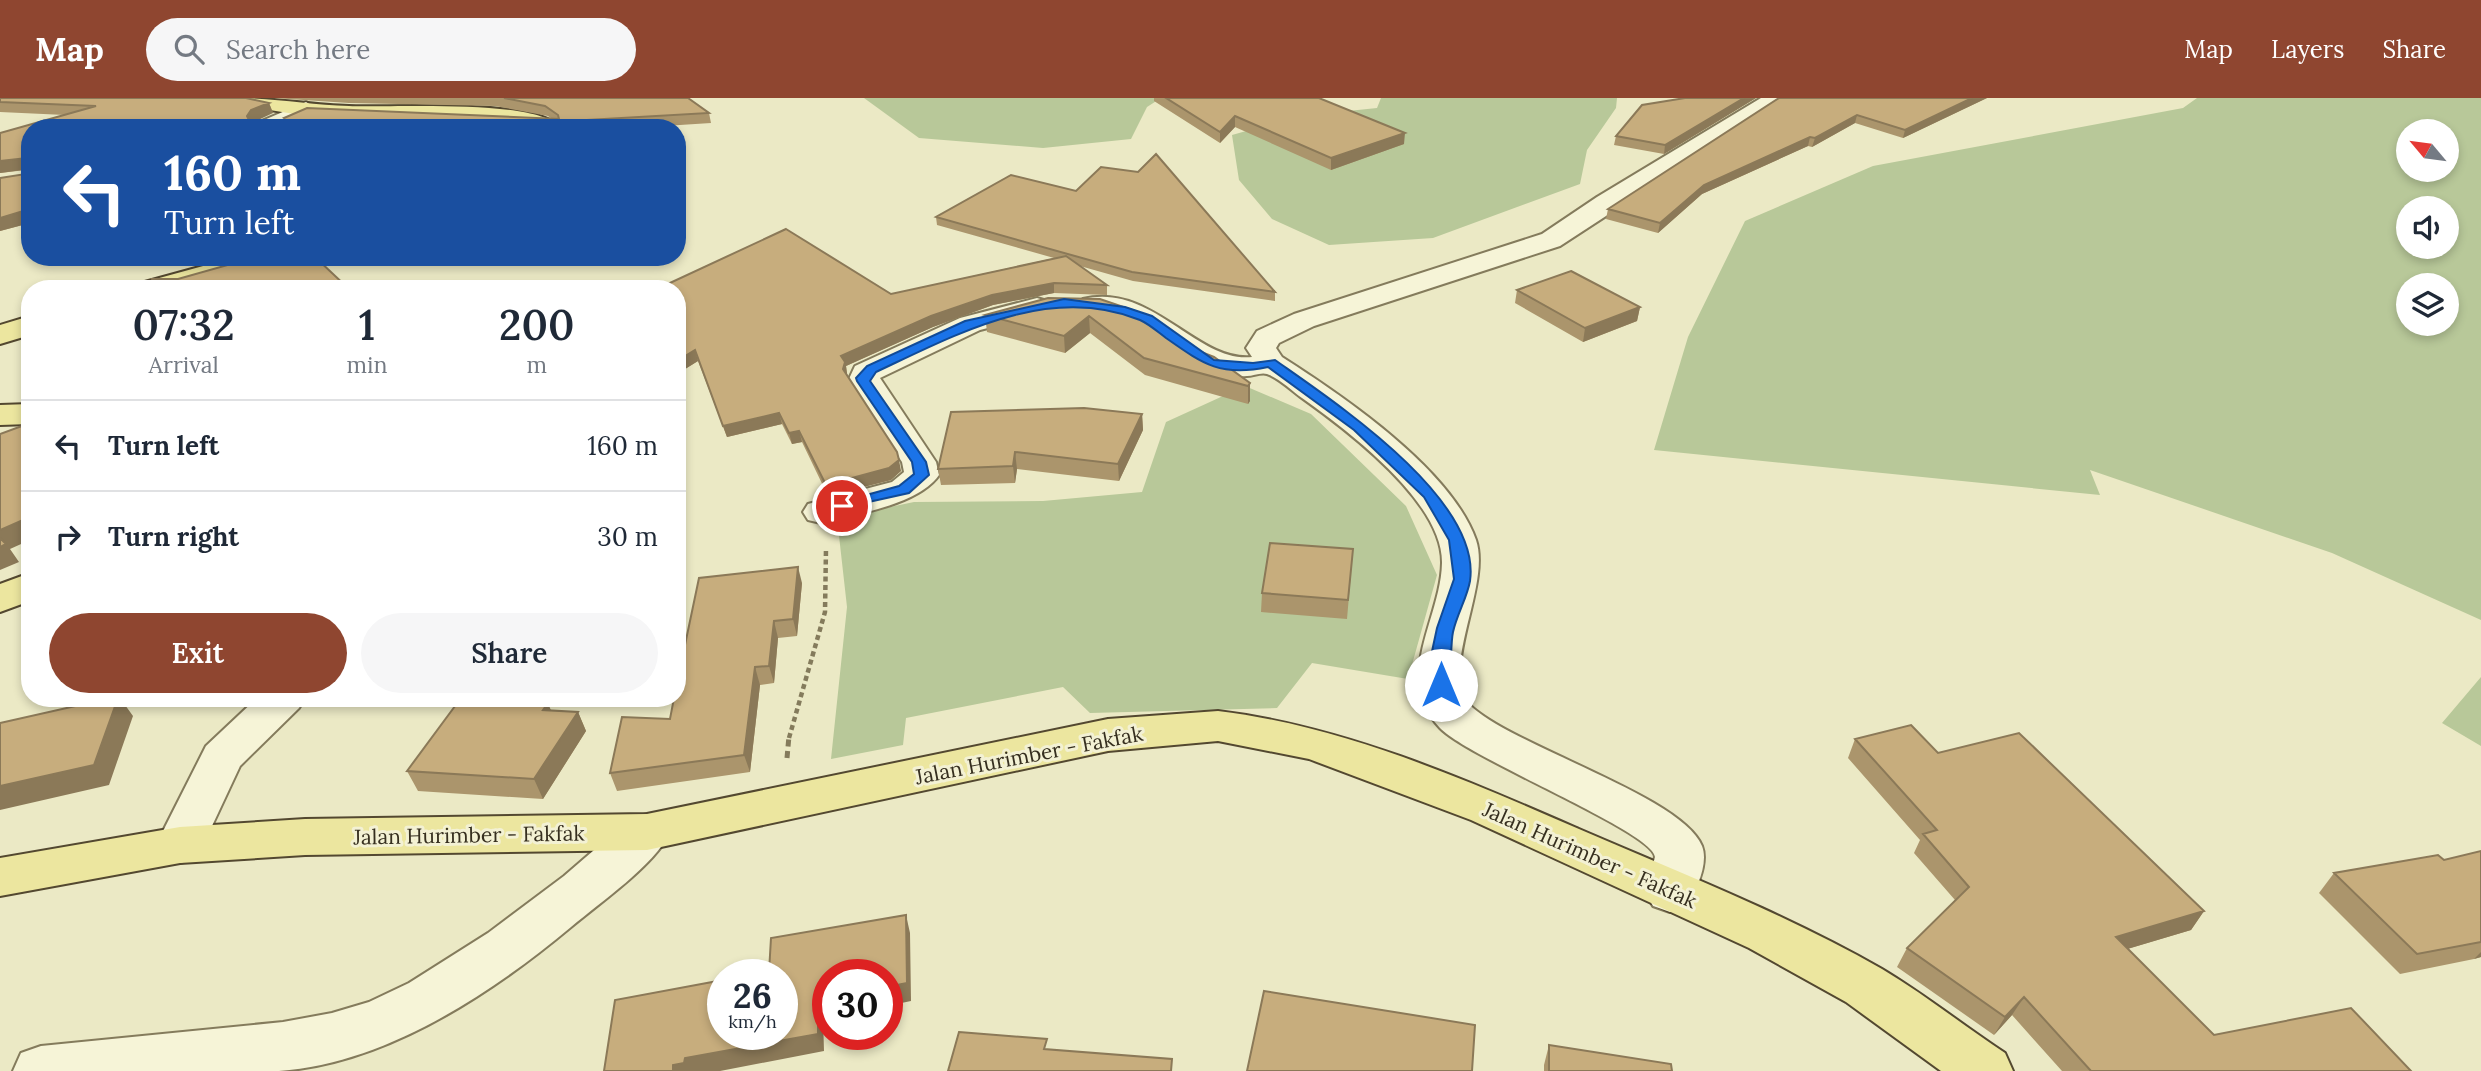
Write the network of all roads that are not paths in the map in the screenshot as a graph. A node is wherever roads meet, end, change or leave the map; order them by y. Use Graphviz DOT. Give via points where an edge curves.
graph roads {
  1 [pos="247,98"];
  2 [pos="1776,98"];
  3 [pos="306,109"];
  4 [pos="284,119"];
  5 [pos="513,119"];
  6 [pos="235,266"];
  7 [pos="184,280"];
  8 [pos="21,328"];
  9 [pos="0,335"];
  10 [pos="1271,363"];
  11 [pos="21,414"];
  12 [pos="0,415"];
  13 [pos="821,512"];
  14 [pos="21,590"];
  15 [pos="0,600"];
  16 [pos="275,707"];
  17 [pos="647,832"];
  18 [pos="180,845"];
  19 [pos="0,877"];
  20 [pos="1670,892"];
  21 [pos="41,1071"];
  22 [pos="1985,1071"];
  1 -- 3 [label="main road"];
  2 -- 10 [label="street" via="1551,240 1304,320 1268,337 1261,348"];
  3 -- 4 [label="street"];
  3 -- 5 [label="main road"];
  6 -- 7 [label="main road"];
  8 -- 9 [label="main road"];
  10 -- 13 [label="street" via="1253,367 1211,364 1148,319 1093,305 1056,303 970,324 872,369 863,378 919,462 922,475 904,489"];
  10 -- 20 [label="street" via="1381,447 1430,495 1457,540 1462,579 1440,656 1441,685 1452,713 1492,743 1642,818 1672,838 1679,858"];
  11 -- 12 [label="main road"];
  14 -- 15 [label="main road"];
  16 -- 18 [label="street" via="222,757"];
  17 -- 18 [label="main road, Jalan Hurimber - Fakfak" via="305,837"];
  17 -- 20 [label="main road, Jalan Hurimber - Fakfak" via="1108,735 1218,726 1318,745 1487,808"];
  17 -- 21 [label="street" via="488,960 400,1012 349,1033 300,1045"];
  18 -- 19 [label="main road, Jalan Hurimber - Fakfak"];
  20 -- 22 [label="main road, Jalan Hurimber - Fakfak" via="1767,933 1865,986"];
}
